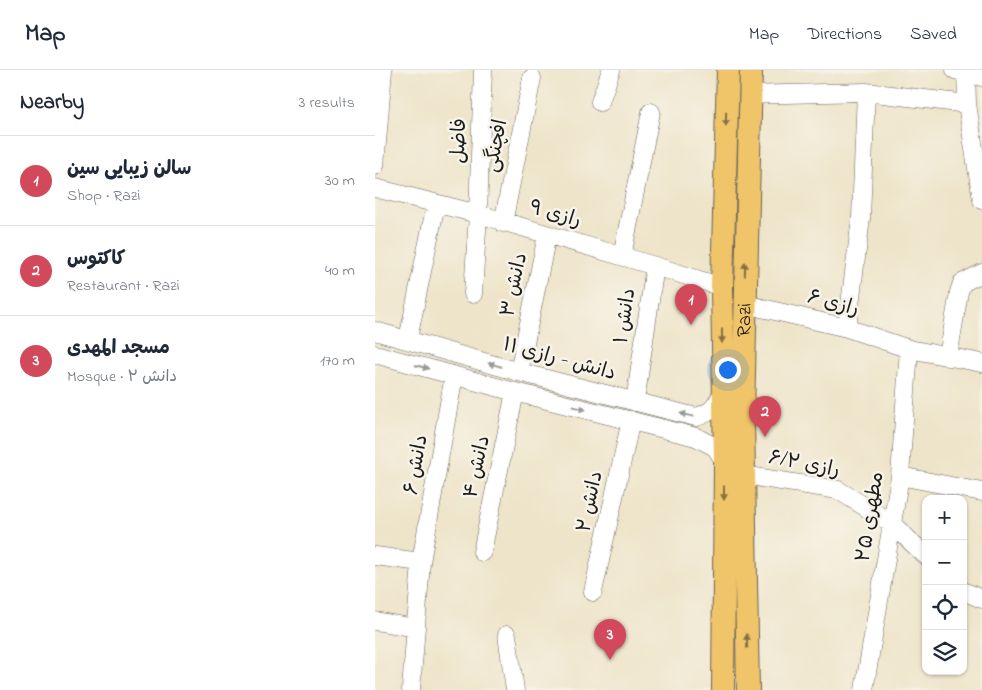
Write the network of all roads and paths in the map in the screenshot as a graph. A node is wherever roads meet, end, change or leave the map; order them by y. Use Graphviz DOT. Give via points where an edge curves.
graph roads {
  1 [pos="383,70"];
  2 [pos="483,70"];
  3 [pos="611,70"];
  4 [pos="728,70"];
  5 [pos="751,70"];
  6 [pos="967,73"];
  7 [pos="532,78"];
  8 [pos="866,92"];
  9 [pos="751,95"];
  10 [pos="600,102"];
  11 [pos="967,104"];
  12 [pos="651,112"];
  13 [pos="375,166"];
  14 [pos="375,188"];
  15 [pos="725,199"];
  16 [pos="747,199"];
  17 [pos="982,200"];
  18 [pos="436,204"];
  19 [pos="478,214"];
  20 [pos="503,223"];
  21 [pos="547,235"];
  22 [pos="622,256"];
  23 [pos="655,266"];
  24 [pos="982,273"];
  25 [pos="722,287"];
  26 [pos="473,294"];
  27 [pos="745,304"];
  28 [pos="847,328"];
  29 [pos="375,331"];
  30 [pos="408,339"];
  31 [pos="909,350"];
  32 [pos="375,354"];
  33 [pos="948,357"];
  34 [pos="982,364"];
  35 [pos="519,372"];
  36 [pos="454,375"];
  37 [pos="515,392"];
  38 [pos="723,392"];
  39 [pos="635,402"];
  40 [pos="662,409"];
  41 [pos="631,420"];
  42 [pos="659,428"];
  43 [pos="725,462"];
  44 [pos="743,475"];
  45 [pos="900,476"];
  46 [pos="982,492"];
  47 [pos="891,523"];
  48 [pos="482,552"];
  49 [pos="922,552"];
  50 [pos="375,556"];
  51 [pos="421,562"];
  52 [pos="593,592"];
  53 [pos="967,592"];
  54 [pos="982,599"];
  55 [pos="375,621"];
  56 [pos="416,628"];
  57 [pos="507,635"];
  58 [pos="411,690"];
  59 [pos="515,690"];
  60 [pos="723,690"];
  61 [pos="748,690"];
  62 [pos="864,690"];
  1 -- 13 [label="street"];
  2 -- 19 [label="street, فاضل"];
  3 -- 10 [label="street"];
  4 -- 15 [label="main road, Razi, one-way"];
  5 -- 9 [label="main road, Razi"];
  6 -- 11 [label="street"];
  7 -- 20 [label="street, افچنگی"];
  8 -- 9 [label="street"];
  8 -- 11 [label="street"];
  8 -- 28 [label="street" via="861,218"];
  9 -- 16 [label="main road, Razi"];
  11 -- 17 [label="street"];
  12 -- 22 [label="street"];
  14 -- 18 [label="street, رازی ۹"];
  15 -- 16 [label="main road"];
  15 -- 25 [label="main road, Razi"];
  27 -- 16 [label="main road, Razi, one-way"];
  18 -- 19 [label="street, رازی ۹"];
  18 -- 30 [label="street"];
  19 -- 20 [label="street, رازی ۹"];
  19 -- 26 [label="street, فاضل"];
  20 -- 21 [label="street, رازی ۹"];
  21 -- 22 [label="street, رازی ۹"];
  21 -- 35 [label="street, دانش ۳"];
  22 -- 23 [label="street, رازی ۹"];
  23 -- 25 [label="street, رازی ۹"];
  23 -- 39 [label="street, دانش ۱"];
  24 -- 33 [label="street" via="962,282"];
  25 -- 38 [label="main road, Razi, one-way"];
  27 -- 28 [label="street, رازی ۶"];
  27 -- 44 [label="main road, Razi"];
  28 -- 31 [label="street, رازی ۶"];
  29 -- 30 [label="street, دانش - رازی ۱۱"];
  35 -- 30 [label="street, دانش - رازی ۱۱, one-way"];
  31 -- 33 [label="street, رازی ۶"];
  31 -- 45 [label="street, مطهری ۲۵"];
  32 -- 36 [label="street, دانش - رازی ۱۱, one-way"];
  33 -- 34 [label="street, رازی ۶"];
  35 -- 39 [label="street, دانش - رازی ۱۱"];
  36 -- 37 [label="street, دانش - رازی ۱۱"];
  36 -- 51 [label="street, دانش ۶"];
  37 -- 41 [label="street, دانش - رازی ۱۱, one-way"];
  37 -- 48 [label="street, دانش ۴"];
  38 -- 40 [label="street, دانش - رازی ۱۱, one-way" via="715,408 705,415 696,417"];
  38 -- 43 [label="main road, Razi"];
  39 -- 40 [label="street, دانش - رازی ۱۱"];
  40 -- 42 [label="street"];
  41 -- 42 [label="street, دانش - رازی ۱۱"];
  41 -- 52 [label="street, دانش ۲"];
  42 -- 43 [label="street, دانش - رازی ۱۱" via="706,442 715,447"];
  43 -- 60 [label="main road, Razi, one-way"];
  44 -- 47 [label="street, رازی ۶/۲" via="838,490"];
  61 -- 44 [label="main road, Razi, one-way"];
  45 -- 46 [label="street"];
  45 -- 47 [label="street, مطهری ۲۵"];
  47 -- 49 [label="street, رازی ۶/۲"];
  47 -- 62 [label="street, مطهری ۲۵"];
  50 -- 51 [label="street"];
  51 -- 56 [label="street, دانش ۶"];
  53 -- 54 [label="street"];
  55 -- 56 [label="street"];
  56 -- 58 [label="street, دانش ۶"];
  57 -- 59 [label="street"];
}
